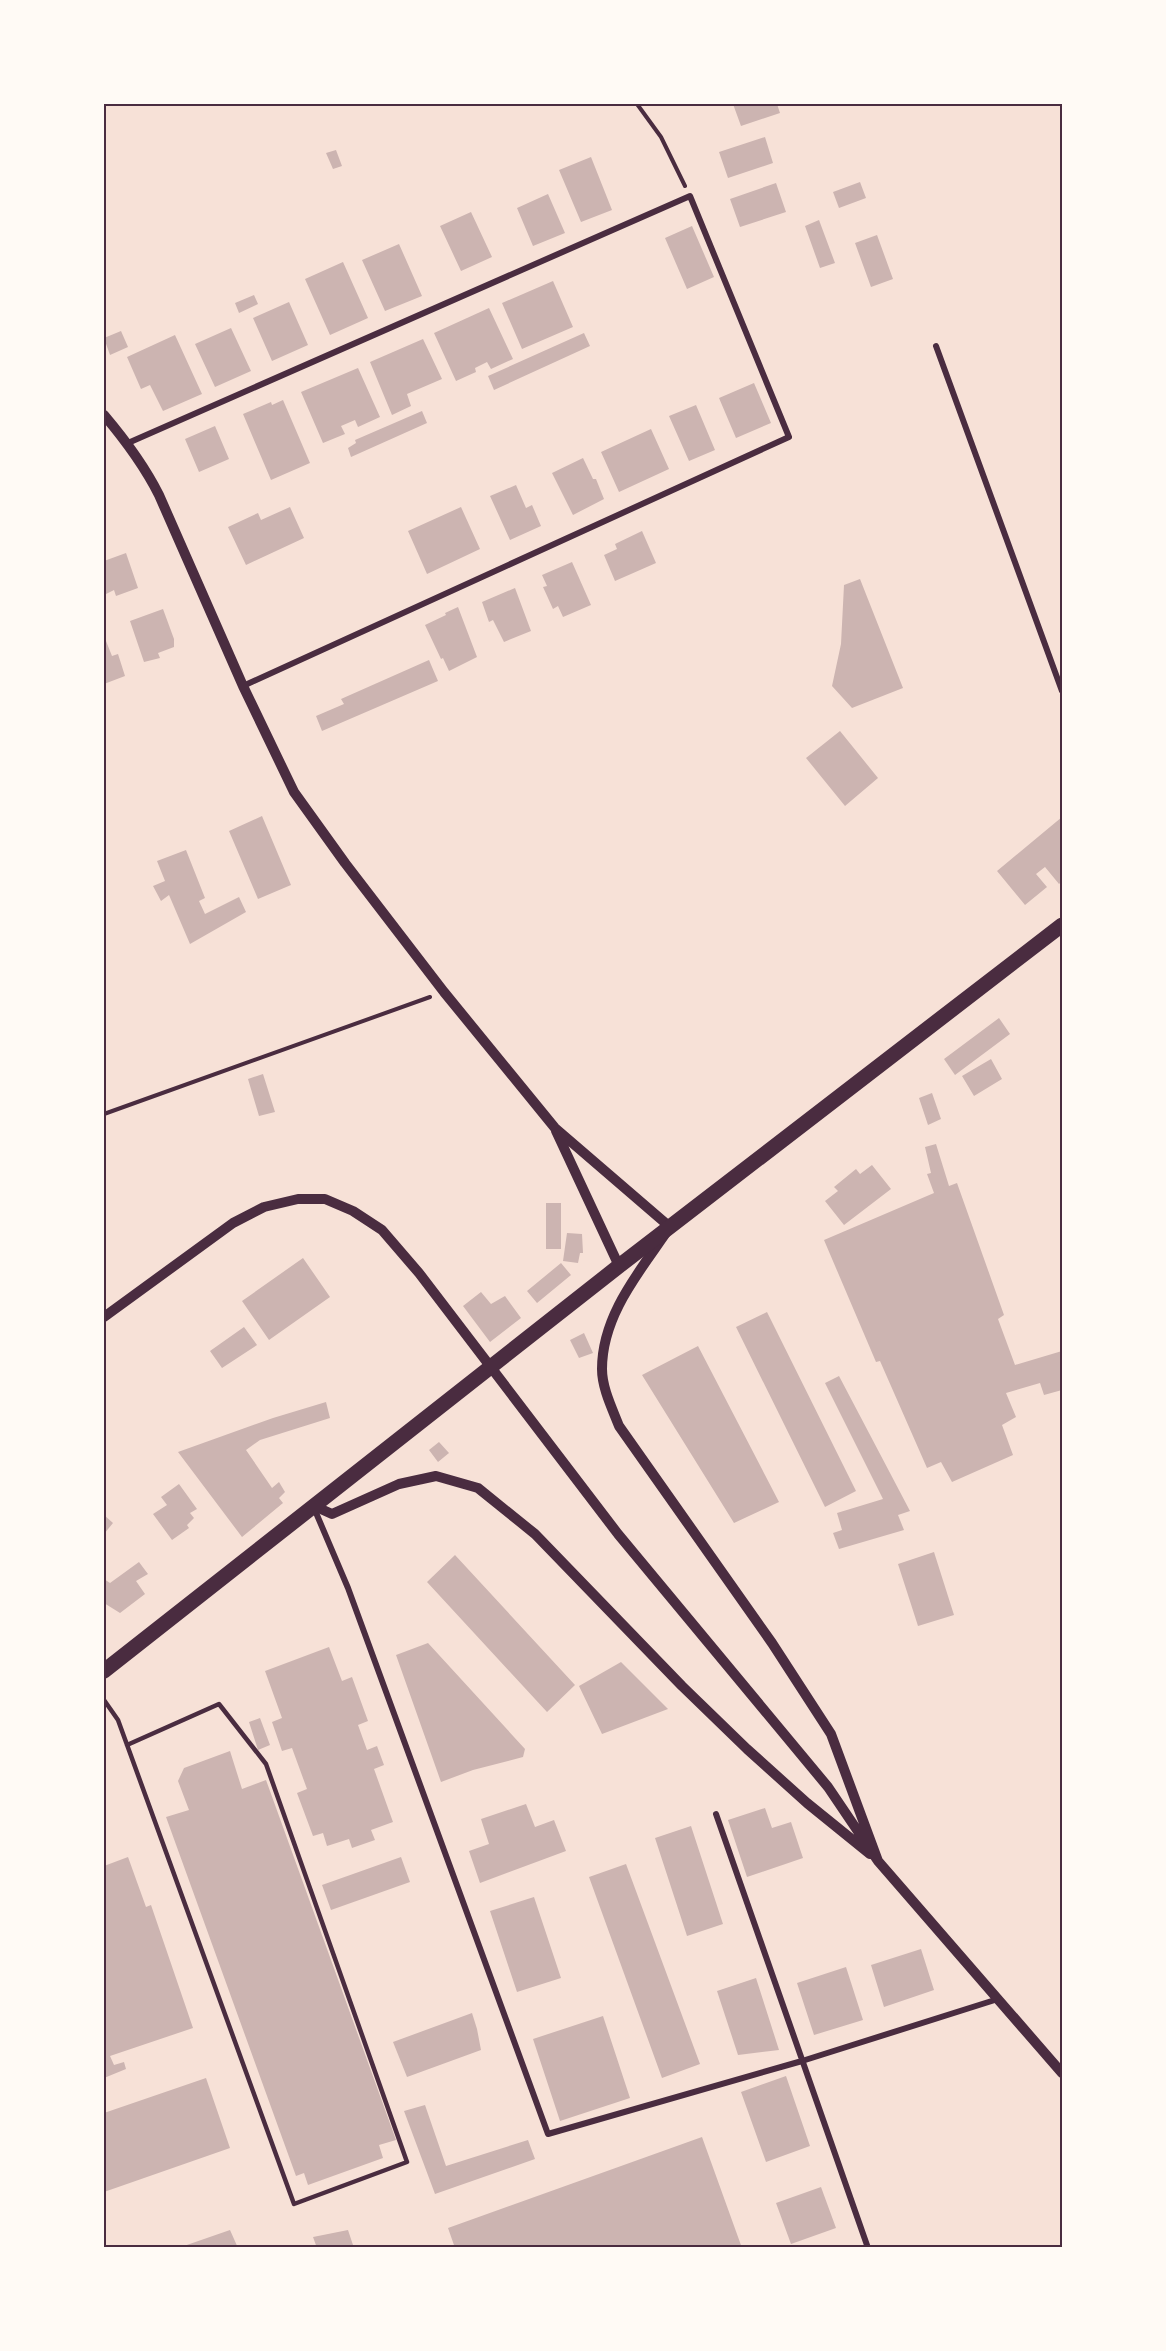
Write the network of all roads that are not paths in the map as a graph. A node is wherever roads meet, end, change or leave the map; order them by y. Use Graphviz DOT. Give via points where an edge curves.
graph roads {
  1 [pos="936,346"];
  2 [pos="104,415"];
  3 [pos="128,443"];
  4 [pos="243,686"];
  5 [pos="1062,691"];
  6 [pos="1062,925"];
  7 [pos="555,1128"];
  8 [pos="670,1227"];
  9 [pos="619,1266"];
  10 [pos="104,1317"];
  11 [pos="312,1505"];
  12 [pos="104,1671"];
  13 [pos="104,1700"];
  14 [pos="127,1745"];
  15 [pos="716,1814"];
  16 [pos="878,1861"];
  17 [pos="998,1999"];
  18 [pos="802,2061"];
  19 [pos="1062,2073"];
  20 [pos="868,2247"];
  1 -- 5 [label="street"];
  2 -- 3 [label="street"];
  3 -- 4 [label="street" via="159,495"];
  3 -- 4 [label="street" via="690,196 789,437"];
  4 -- 7 [label="street" via="294,792 444,992"];
  6 -- 8 [label="main road"];
  7 -- 8 [label="street"];
  7 -- 9 [label="street"];
  8 -- 9 [label="main road"];
  8 -- 16 [label="street" via="631,1284 604,1338 602,1371 608,1399 619,1426 831,1734"];
  9 -- 11 [label="main road"];
  10 -- 16 [label="street" via="233,1223 264,1207 298,1199 325,1199 382,1230 633,1552 828,1787"];
  11 -- 12 [label="main road"];
  11 -- 16 [label="street" via="332,1514 399,1484 436,1476 478,1488 535,1534 747,1749"];
  11 -- 18 [label="street" via="348,1588 548,2134"];
  13 -- 14 [label="lane" via="118,1719"];
  14 -- 14 [label="lane" via="294,2204 407,2162 266,1764 219,1704"];
  15 -- 18 [label="street"];
  16 -- 17 [label="street"];
  17 -- 18 [label="street"];
  17 -- 19 [label="street"];
  18 -- 20 [label="street"];
}
